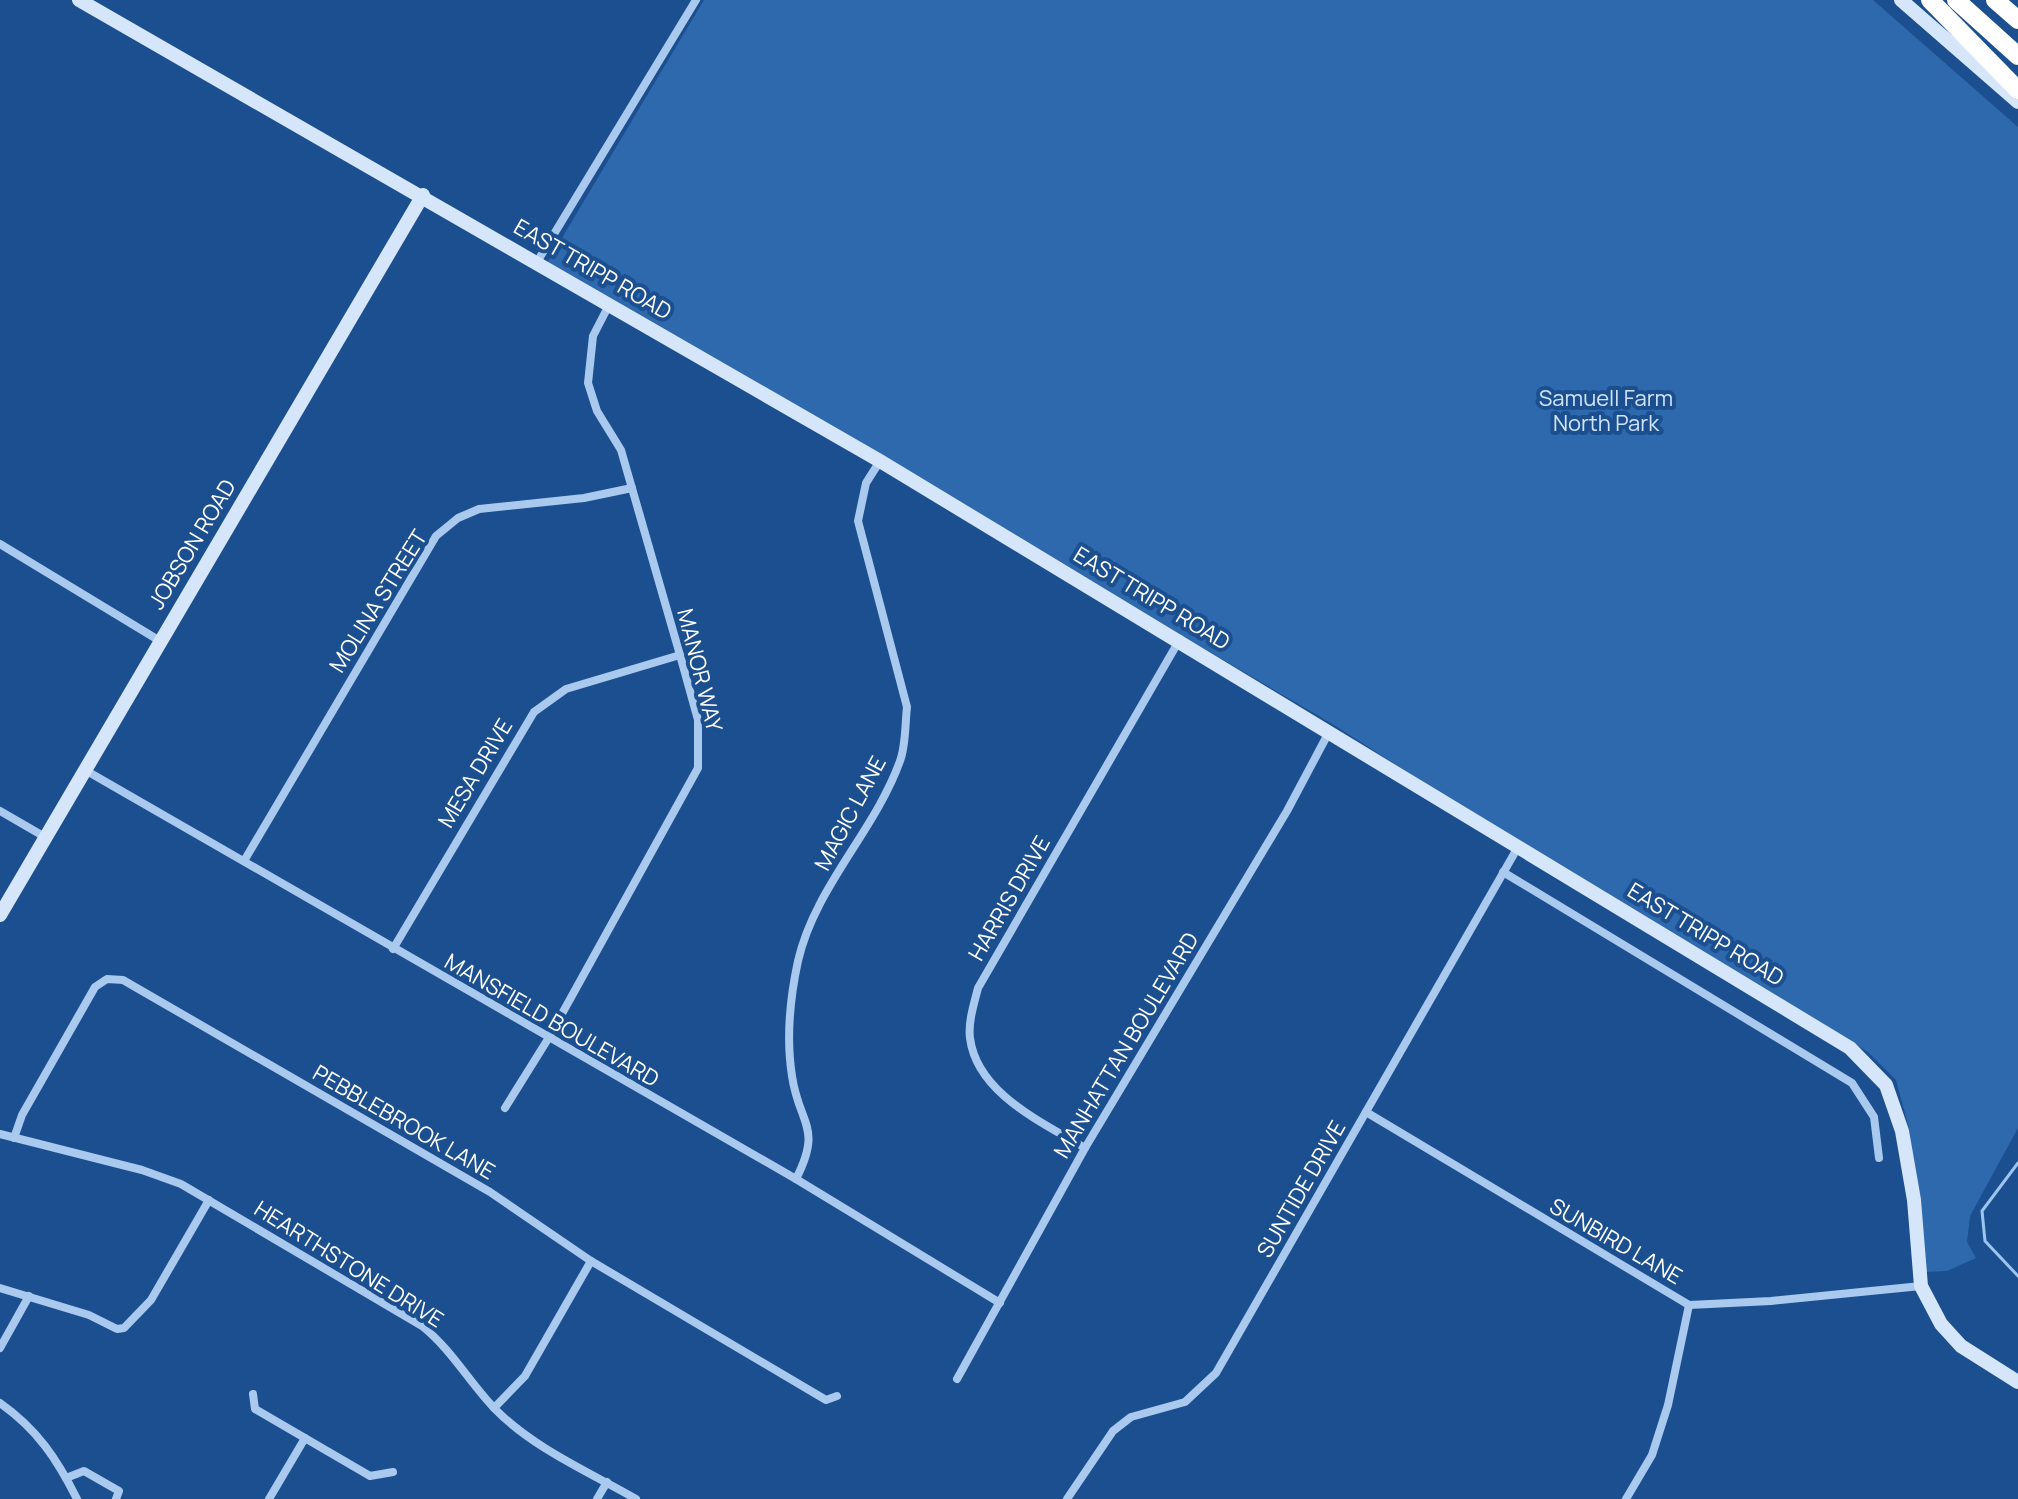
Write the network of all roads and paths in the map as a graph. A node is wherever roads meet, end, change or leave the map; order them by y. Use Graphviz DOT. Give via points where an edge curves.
graph roads {
  1 [pos="79,0"];
  2 [pos="696,0"];
  3 [pos="1901,0"];
  4 [pos="1930,0"];
  5 [pos="1956,0"];
  6 [pos="1995,0"];
  7 [pos="2009,0"];
  8 [pos="2018,8"];
  9 [pos="2018,20"];
  10 [pos="2018,56"];
  11 [pos="2018,90"];
  12 [pos="2018,102"];
  13 [pos="423,195"];
  14 [pos="537,262"];
  15 [pos="609,305"];
  16 [pos="880,461"];
  17 [pos="632,488"];
  18 [pos="0,544"];
  19 [pos="1180,639"];
  20 [pos="160,641"];
  21 [pos="680,655"];
  22 [pos="1329,731"];
  23 [pos="85,770"];
  24 [pos="0,811"];
  25 [pos="45,837"];
  26 [pos="1518,847"];
  27 [pos="244,861"];
  28 [pos="1503,872"];
  29 [pos="0,915"];
  30 [pos="393,949"];
  31 [pos="548,1039"];
  32 [pos="505,1108"];
  33 [pos="1366,1112"];
  34 [pos="0,1134"];
  35 [pos="14,1138"];
  36 [pos="1085,1148"];
  37 [pos="1879,1158"];
  38 [pos="796,1179"];
  39 [pos="209,1200"];
  40 [pos="591,1261"];
  41 [pos="1921,1286"];
  42 [pos="0,1288"];
  43 [pos="29,1296"];
  44 [pos="1000,1303"];
  45 [pos="1689,1305"];
  46 [pos="0,1348"];
  47 [pos="957,1379"];
  48 [pos="2018,1382"];
  49 [pos="253,1394"];
  50 [pos="837,1396"];
  51 [pos="0,1403"];
  52 [pos="494,1408"];
  53 [pos="305,1438"];
  54 [pos="393,1472"];
  55 [pos="66,1478"];
  56 [pos="607,1482"];
  57 [pos="77,1499"];
  58 [pos="116,1499"];
  59 [pos="269,1499"];
  60 [pos="597,1499"];
  61 [pos="636,1499"];
  62 [pos="1067,1499"];
  63 [pos="1626,1499"];
  1 -- 13 [label="street, EAST TRIPP ROAD"];
  2 -- 14 [label="street"];
  3 -- 12 [label="street"];
  4 -- 11 [label="highway"];
  5 -- 10 [label="highway"];
  6 -- 9 [label="highway"];
  7 -- 8 [label="highway"];
  13 -- 14 [label="street, EAST TRIPP ROAD"];
  13 -- 20 [label="street, JOBSON ROAD"];
  14 -- 15 [label="street, EAST TRIPP ROAD"];
  15 -- 16 [label="street, EAST TRIPP ROAD"];
  15 -- 17 [label="street, MANOR WAY" via="593,336 588,383 597,411 621,450"];
  16 -- 19 [label="street, EAST TRIPP ROAD"];
  16 -- 38 [label="street, MAGIC LANE" via="866,483 858,521 907,707 901,759 815,914 799,958 790,1048 792,1078 810,1143"];
  17 -- 21 [label="street, MANOR WAY"];
  17 -- 27 [label="street, MOLINA STREET" via="479,509 436,536"];
  18 -- 20 [label="street"];
  19 -- 22 [label="street, EAST TRIPP ROAD"];
  19 -- 36 [label="street, HARRIS DRIVE" via="978,988 972,1015 975,1054 999,1089"];
  20 -- 23 [label="street, JOBSON ROAD"];
  21 -- 30 [label="street, MESA DRIVE" via="566,689 534,712"];
  21 -- 31 [label="street, MANOR WAY" via="698,720 698,768"];
  22 -- 26 [label="street, EAST TRIPP ROAD"];
  22 -- 36 [label="street, MANHATTAN BOULEVARD" via="1287,811"];
  23 -- 25 [label="street, JOBSON ROAD"];
  23 -- 27 [label="street, MANSFIELD BOULEVARD"];
  24 -- 25 [label="street"];
  25 -- 29 [label="street, JOBSON ROAD"];
  26 -- 28 [label="street, SUNTIDE DRIVE"];
  26 -- 41 [label="street, EAST TRIPP ROAD" via="1824,1031 1875,1070 1902,1131"];
  27 -- 30 [label="street, MANSFIELD BOULEVARD"];
  28 -- 33 [label="street, SUNTIDE DRIVE"];
  28 -- 37 [label="street" via="1852,1083 1874,1117"];
  30 -- 31 [label="street, MANSFIELD BOULEVARD"];
  31 -- 32 [label="street, MANOR WAY"];
  31 -- 38 [label="street, MANSFIELD BOULEVARD"];
  33 -- 45 [label="street, SUNBIRD LANE"];
  33 -- 62 [label="street, SUNTIDE DRIVE" via="1216,1373 1185,1402 1131,1417 1113,1431"];
  34 -- 35 [label="street, HEARTHSTONE DRIVE"];
  35 -- 39 [label="street, HEARTHSTONE DRIVE" via="164,1177"];
  35 -- 40 [label="street, PEBBLEBROOK LANE" via="95,987 114,978 490,1192"];
  36 -- 44 [label="street, MANHATTAN BOULEVARD"];
  38 -- 44 [label="street, MANSFIELD BOULEVARD"];
  39 -- 43 [label="street" via="151,1300 121,1330"];
  39 -- 52 [label="street, HEARTHSTONE DRIVE" via="422,1326 448,1349"];
  40 -- 50 [label="street, PEBBLEBROOK LANE" via="826,1400"];
  40 -- 52 [label="street" via="525,1376"];
  41 -- 45 [label="street, SUNBIRD LANE"];
  41 -- 48 [label="street, EAST TRIPP ROAD" via="1941,1324 1961,1346"];
  42 -- 43 [label="street"];
  43 -- 46 [label="street"];
  44 -- 47 [label="street, MANHATTAN BOULEVARD"];
  45 -- 63 [label="street" via="1656,1443"];
  49 -- 53 [label="street" via="255,1409"];
  51 -- 55 [label="street" via="24,1420 54,1454"];
  52 -- 56 [label="street, HEARTHSTONE DRIVE" via="527,1435"];
  53 -- 54 [label="street" via="370,1476"];
  53 -- 59 [label="street"];
  55 -- 57 [label="street"];
  55 -- 58 [label="street" via="84,1471 119,1491"];
  56 -- 60 [label="street"];
  56 -- 61 [label="street, HEARTHSTONE DRIVE"];
}
